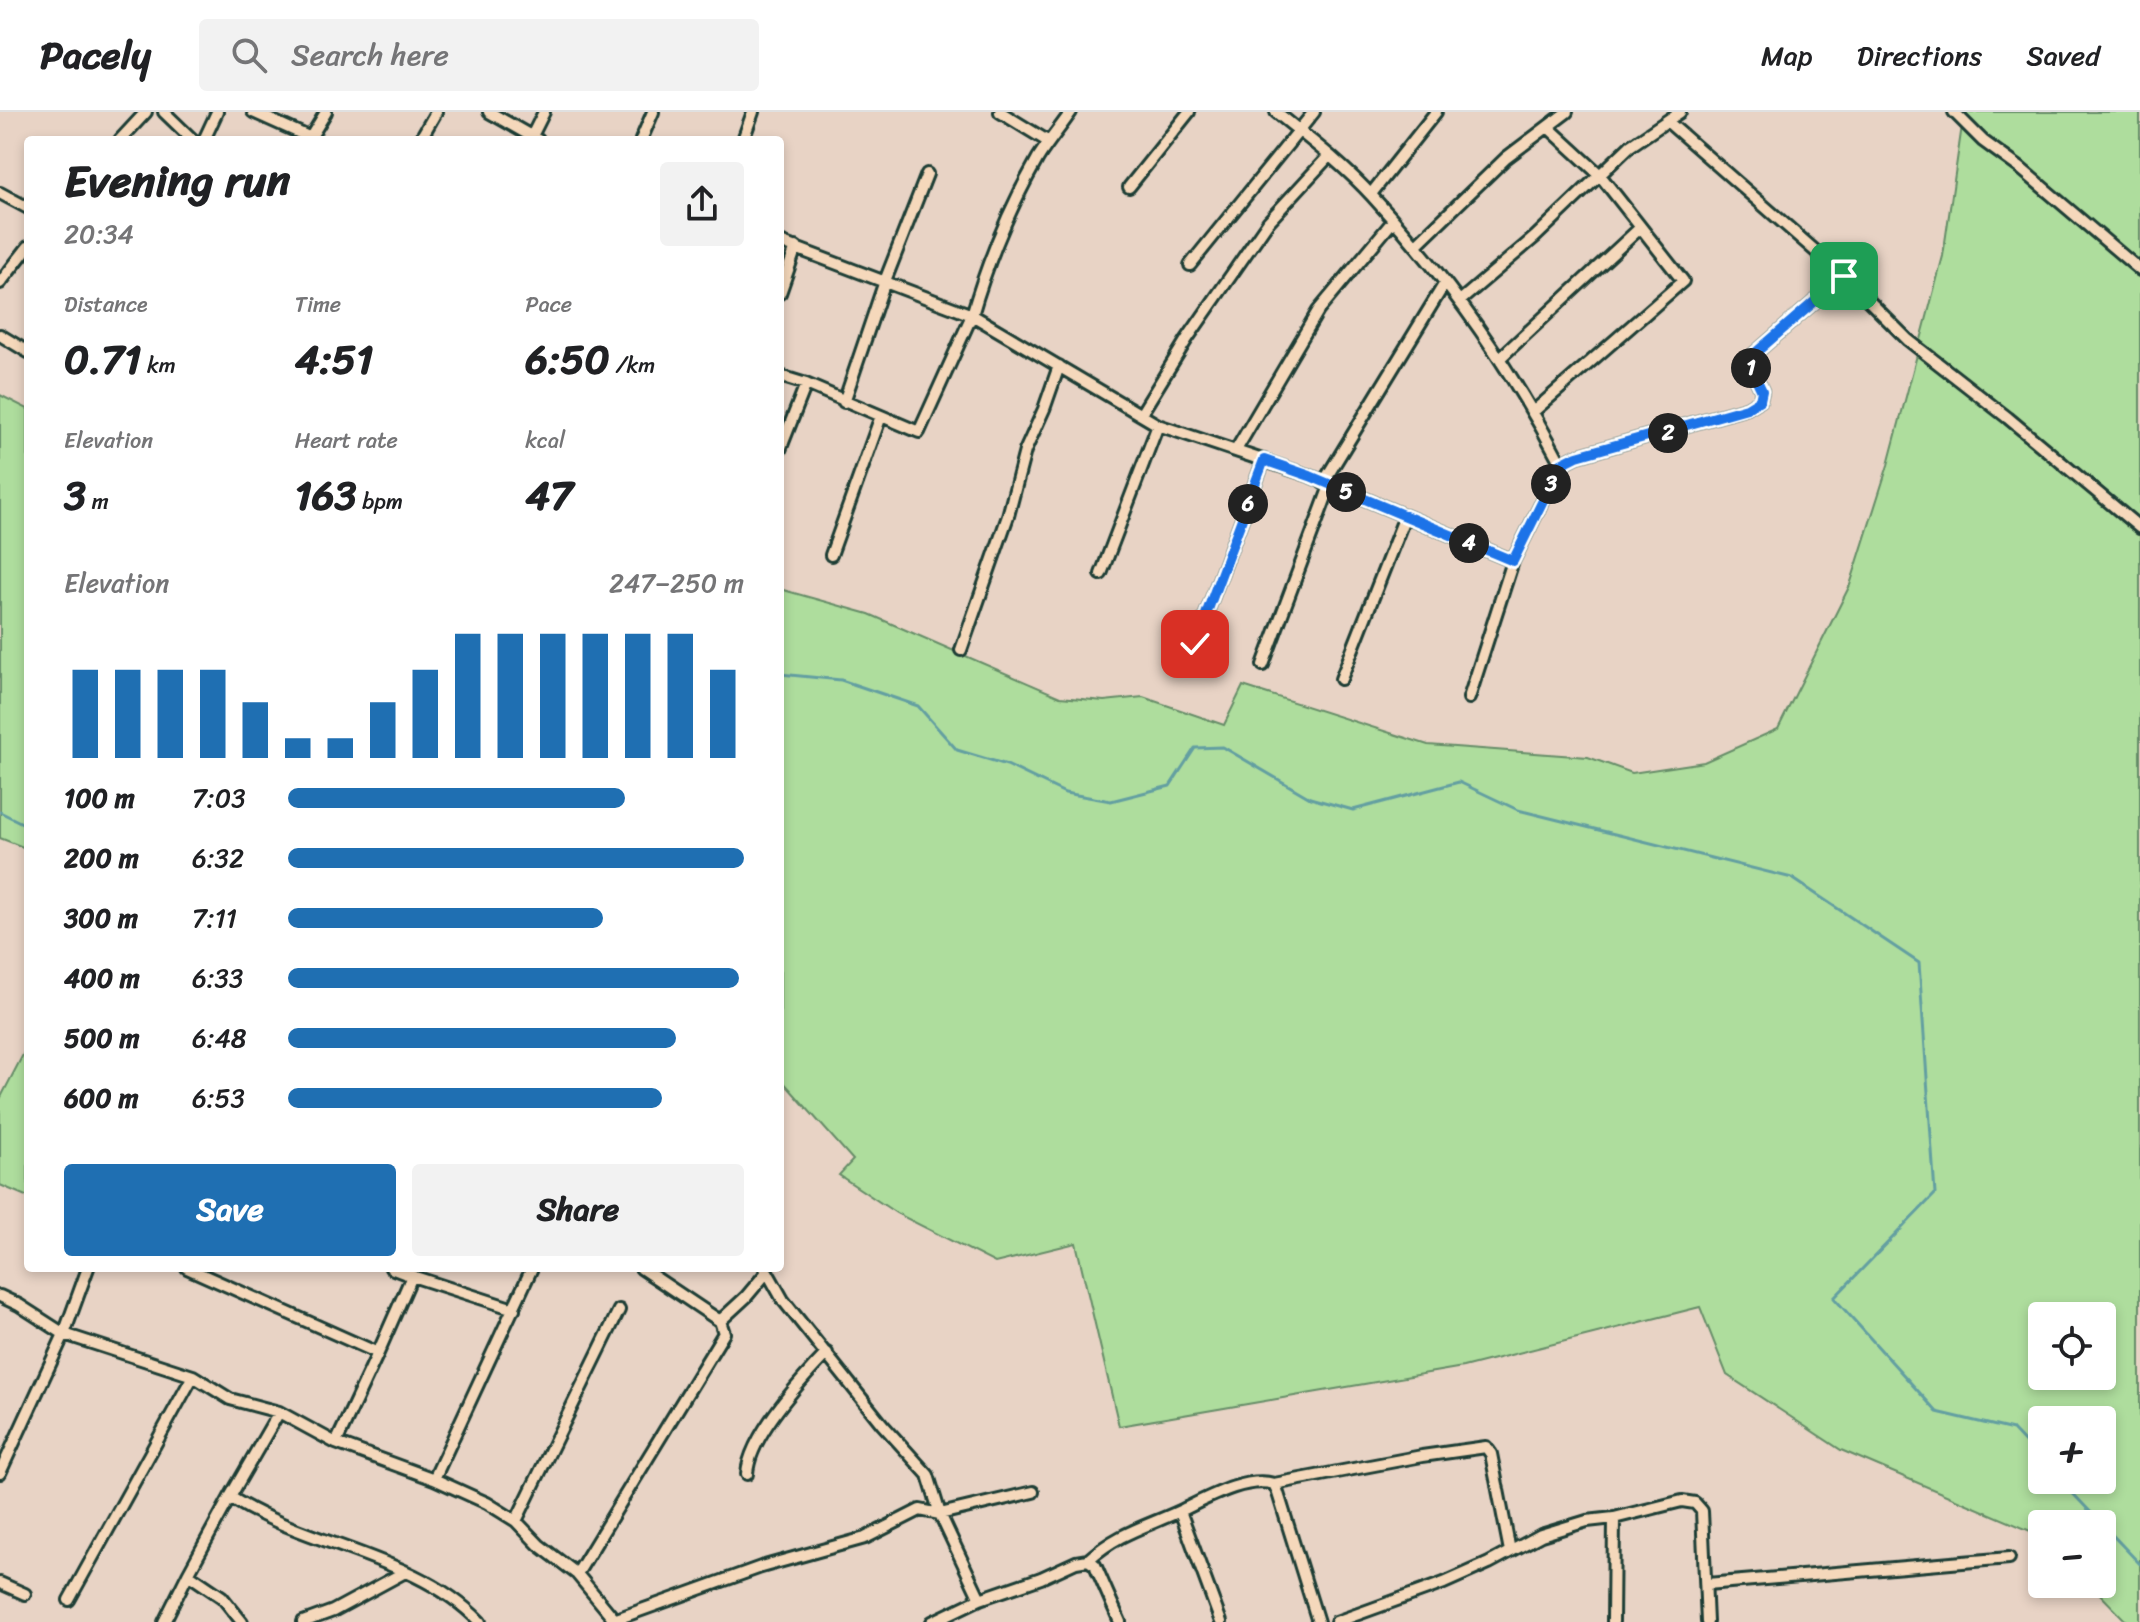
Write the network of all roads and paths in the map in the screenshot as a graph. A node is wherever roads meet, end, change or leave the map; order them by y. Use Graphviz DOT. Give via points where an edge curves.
graph roads {
  1 [pos="146,112"];
  2 [pos="164,112"];
  3 [pos="217,112"];
  4 [pos="253,112"];
  5 [pos="326,112"];
  6 [pos="436,112"];
  7 [pos="489,112"];
  8 [pos="544,112"];
  9 [pos="653,112"];
  10 [pos="753,112"];
  11 [pos="1000,112"];
  12 [pos="1071,112"];
  13 [pos="1189,112"];
  14 [pos="1276,112"];
  15 [pos="1314,112"];
  16 [pos="1436,112"];
  17 [pos="1567,112"];
  18 [pos="1680,112"];
  19 [pos="1954,112"];
  20 [pos="1668,122"];
  21 [pos="1548,127"];
  22 [pos="1299,130"];
  23 [pos="124,136"];
  24 [pos="189,136"];
  25 [pos="206,136"];
  26 [pos="304,136"];
  27 [pos="312,136"];
  28 [pos="422,136"];
  29 [pos="528,136"];
  30 [pos="534,136"];
  31 [pos="643,136"];
  32 [pos="744,136"];
  33 [pos="1049,142"];
  34 [pos="1328,157"];
  35 [pos="927,174"];
  36 [pos="1599,174"];
  37 [pos="1129,187"];
  38 [pos="0,193"];
  39 [pos="1371,194"];
  40 [pos="24,206"];
  41 [pos="1393,221"];
  42 [pos="1640,228"];
  43 [pos="784,243"];
  44 [pos="1416,245"];
  45 [pos="796,247"];
  46 [pos="24,252"];
  47 [pos="1190,265"];
  48 [pos="2140,270"];
  49 [pos="1844,276"];
  50 [pos="885,281"];
  51 [pos="784,282"];
  52 [pos="0,283"];
  53 [pos="1445,283"];
  54 [pos="1461,300"];
  55 [pos="972,315"];
  56 [pos="0,335"];
  57 [pos="24,350"];
  58 [pos="1500,358"];
  59 [pos="1059,366"];
  60 [pos="784,377"];
  61 [pos="806,384"];
  62 [pos="844,402"];
  63 [pos="1534,411"];
  64 [pos="1141,414"];
  65 [pos="881,416"];
  66 [pos="1158,425"];
  67 [pos="784,440"];
  68 [pos="1236,450"];
  69 [pos="1264,460"];
  70 [pos="1561,464"];
  71 [pos="1327,484"];
  72 [pos="1405,516"];
  73 [pos="2140,528"];
  74 [pos="831,555"];
  75 [pos="1513,561"];
  76 [pos="1101,574"];
  77 [pos="1195,644"];
  78 [pos="961,650"];
  79 [pos="1263,665"];
  80 [pos="1341,679"];
  81 [pos="1469,698"];
  82 [pos="87,1272"];
  83 [pos="198,1272"];
  84 [pos="402,1272"];
  85 [pos="530,1272"];
  86 [pos="647,1272"];
  87 [pos="765,1272"];
  88 [pos="767,1272"];
  89 [pos="412,1276"];
  90 [pos="0,1296"];
  91 [pos="514,1309"];
  92 [pos="619,1310"];
  93 [pos="720,1321"];
  94 [pos="64,1334"];
  95 [pos="378,1353"];
  96 [pos="827,1353"];
  97 [pos="193,1376"];
  98 [pos="279,1412"];
  99 [pos="336,1443"];
  100 [pos="0,1473"];
  101 [pos="747,1474"];
  102 [pos="434,1479"];
  103 [pos="1274,1484"];
  104 [pos="1033,1492"];
  105 [pos="230,1497"];
  106 [pos="1180,1511"];
  107 [pos="940,1514"];
  108 [pos="1614,1518"];
  109 [pos="516,1521"];
  110 [pos="1510,1551"];
  111 [pos="2009,1558"];
  112 [pos="1088,1560"];
  113 [pos="405,1572"];
  114 [pos="188,1574"];
  115 [pos="577,1574"];
  116 [pos="0,1583"];
  117 [pos="1707,1584"];
  118 [pos="25,1594"];
  119 [pos="980,1599"];
  120 [pos="69,1600"];
  121 [pos="612,1621"];
  122 [pos="164,1622"];
  123 [pos="242,1622"];
  124 [pos="303,1622"];
  125 [pos="480,1622"];
  126 [pos="932,1622"];
  127 [pos="1120,1622"];
  128 [pos="1221,1622"];
  129 [pos="1318,1622"];
  130 [pos="1336,1622"];
  131 [pos="1613,1622"];
  132 [pos="1707,1622"];
  1 -- 23 [label="street"];
  2 -- 24 [label="street"];
  3 -- 25 [label="street"];
  4 -- 26 [label="street"];
  5 -- 27 [label="street"];
  6 -- 28 [label="street"];
  7 -- 29 [label="street"];
  8 -- 30 [label="street"];
  9 -- 31 [label="street"];
  10 -- 32 [label="street"];
  11 -- 33 [label="street"];
  12 -- 33 [label="street"];
  13 -- 37 [label="street"];
  14 -- 22 [label="street"];
  15 -- 22 [label="street"];
  16 -- 39 [label="street"];
  17 -- 21 [label="street"];
  18 -- 20 [label="street"];
  19 -- 48 [label="street"];
  20 -- 36 [label="street"];
  20 -- 49 [label="street"];
  21 -- 36 [label="street"];
  21 -- 44 [label="street" via="1506,158"];
  22 -- 34 [label="street"];
  22 -- 47 [label="street"];
  33 -- 55 [label="street" via="1018,195"];
  34 -- 39 [label="street"];
  34 -- 64 [label="street" via="1268,222"];
  35 -- 50 [label="street"];
  36 -- 42 [label="street"];
  36 -- 54 [label="street"];
  38 -- 40 [label="street"];
  39 -- 41 [label="street"];
  41 -- 44 [label="street"];
  41 -- 68 [label="street" via="1318,311"];
  42 -- 58 [label="street"];
  42 -- 63 [label="street" via="1683,281"];
  43 -- 45 [label="street"];
  44 -- 53 [label="street"];
  45 -- 50 [label="street"];
  45 -- 51 [label="street"];
  46 -- 52 [label="street"];
  49 -- 70 [label="street" via="1753,355 1760,400"];
  49 -- 73 [label="street" via="1908,340"];
  50 -- 55 [label="street"];
  50 -- 62 [label="street"];
  53 -- 54 [label="street"];
  53 -- 71 [label="street"];
  54 -- 58 [label="street"];
  55 -- 59 [label="street"];
  55 -- 65 [label="street" via="919,432"];
  56 -- 57 [label="street"];
  58 -- 63 [label="street"];
  59 -- 64 [label="street"];
  59 -- 78 [label="street" via="1025,451"];
  60 -- 61 [label="street"];
  61 -- 62 [label="street"];
  61 -- 67 [label="street"];
  62 -- 65 [label="street"];
  63 -- 70 [label="street"];
  64 -- 66 [label="street"];
  65 -- 74 [label="street"];
  66 -- 68 [label="street"];
  66 -- 76 [label="street"];
  68 -- 69 [label="street"];
  69 -- 71 [label="street"];
  69 -- 77 [label="street"];
  70 -- 75 [label="street"];
  71 -- 72 [label="street"];
  71 -- 79 [label="street"];
  72 -- 75 [label="street"];
  72 -- 80 [label="street"];
  75 -- 81 [label="street"];
  82 -- 94 [label="street"];
  83 -- 95 [label="street"];
  84 -- 89 [label="street"];
  85 -- 91 [label="street"];
  86 -- 93 [label="street"];
  87 -- 93 [label="street"];
  88 -- 96 [label="street"];
  89 -- 91 [label="street"];
  89 -- 95 [label="street"];
  90 -- 94 [label="street"];
  91 -- 102 [label="street"];
  92 -- 109 [label="street"];
  93 -- 115 [label="street" via="724,1333 719,1342"];
  94 -- 97 [label="street"];
  94 -- 100 [label="street"];
  95 -- 99 [label="street"];
  96 -- 101 [label="street" via="770,1424 748,1460"];
  96 -- 107 [label="street" via="928,1475"];
  97 -- 98 [label="street" via="230,1399"];
  97 -- 120 [label="street"];
  98 -- 99 [label="street"];
  98 -- 105 [label="street"];
  99 -- 102 [label="street"];
  102 -- 109 [label="street"];
  103 -- 106 [label="street" via="1262,1480 1205,1497"];
  103 -- 110 [label="street" via="1486,1447"];
  103 -- 129 [label="street"];
  104 -- 107 [label="street"];
  105 -- 113 [label="street" via="269,1519"];
  105 -- 114 [label="street"];
  106 -- 112 [label="street" via="1133,1529"];
  106 -- 128 [label="street"];
  107 -- 119 [label="street"];
  107 -- 121 [label="street" via="920,1510 865,1538 761,1567"];
  108 -- 110 [label="street" via="1541,1535"];
  108 -- 117 [label="street" via="1682,1501 1695,1503 1702,1511"];
  108 -- 131 [label="street"];
  109 -- 115 [label="street"];
  110 -- 130 [label="street" via="1444,1583"];
  111 -- 117 [label="street"];
  112 -- 119 [label="street"];
  112 -- 127 [label="street"];
  113 -- 124 [label="street"];
  113 -- 125 [label="street" via="455,1600"];
  114 -- 122 [label="street"];
  114 -- 123 [label="street" via="222,1597"];
  115 -- 121 [label="street"];
  116 -- 118 [label="street"];
  117 -- 132 [label="street"];
  119 -- 126 [label="street"];
}
